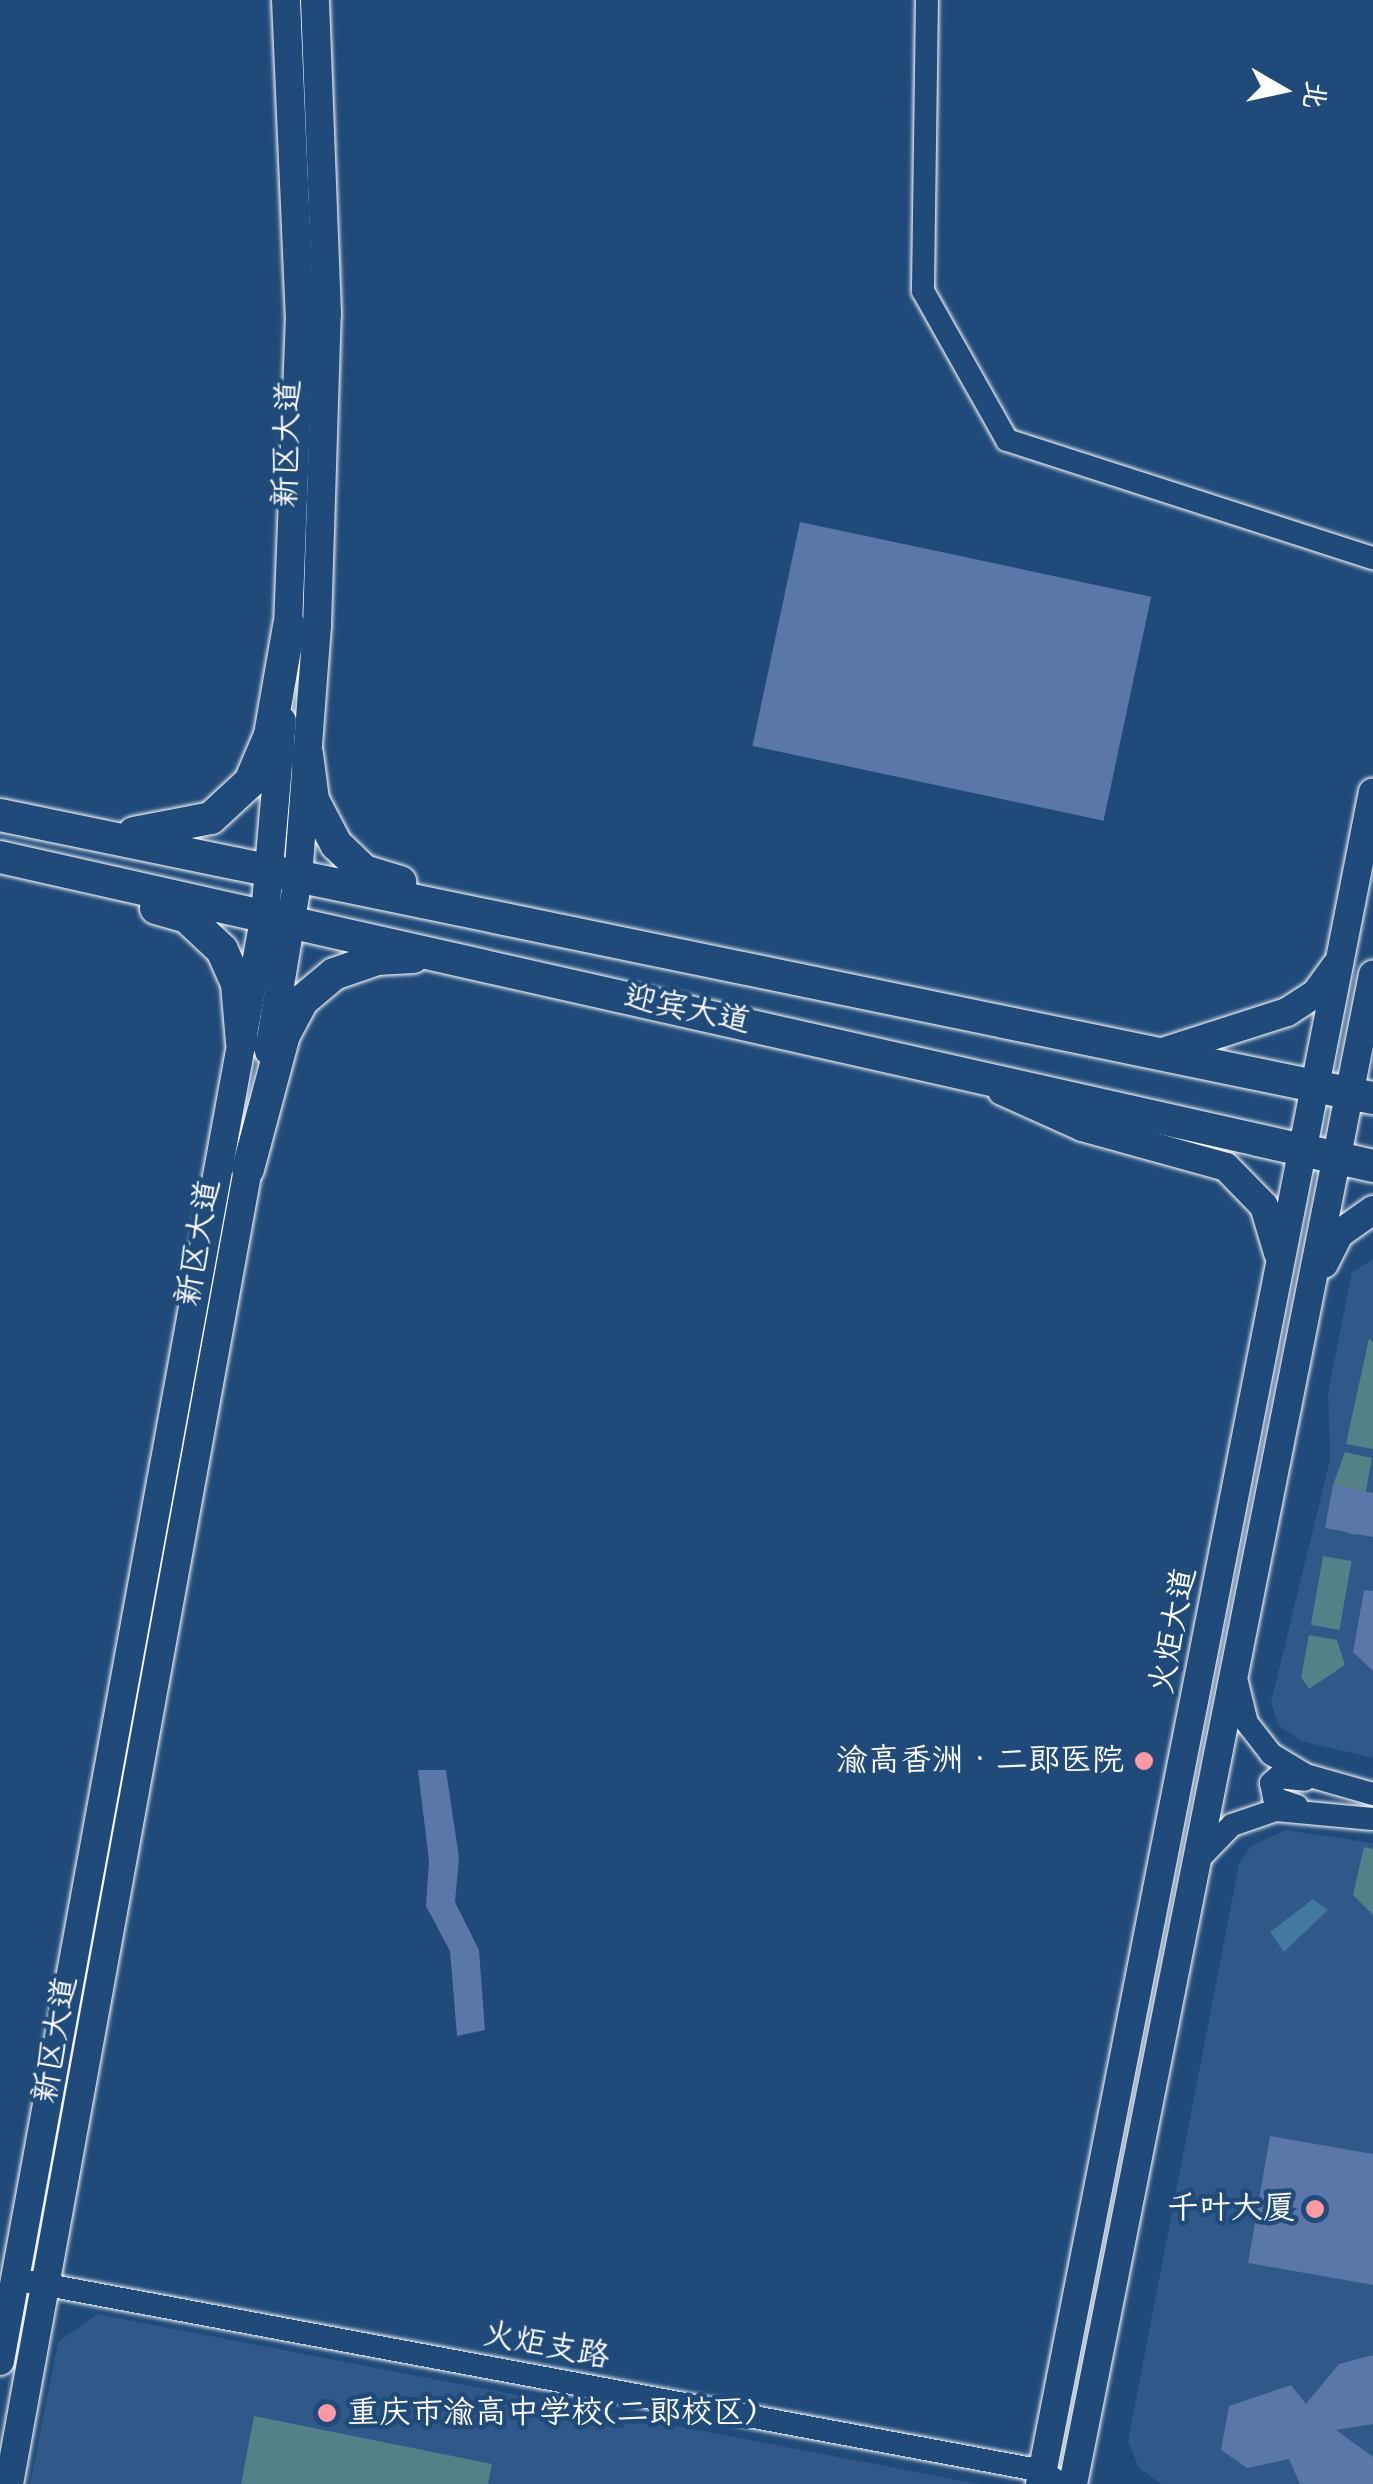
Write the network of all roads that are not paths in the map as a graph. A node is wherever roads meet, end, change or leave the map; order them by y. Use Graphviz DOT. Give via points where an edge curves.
graph roads {
  1 [pos="286,0"];
  2 [pos="315,0"];
  3 [pos="927,0"];
  4 [pos="1373,558"];
  5 [pos="289,626"];
  6 [pos="307,754"];
  7 [pos="1373,792"];
  8 [pos="0,815"];
  9 [pos="100,836"];
  10 [pos="0,856"];
  11 [pos="0,874"];
  12 [pos="284,875"];
  13 [pos="279,917"];
  14 [pos="497,919"];
  15 [pos="1344,951"];
  16 [pos="437,955"];
  17 [pos="1373,975"];
  18 [pos="242,1042"];
  19 [pos="1152,1056"];
  20 [pos="955,1069"];
  21 [pos="1316,1086"];
  22 [pos="1361,1095"];
  23 [pos="1304,1147"];
  24 [pos="1337,1156"];
  25 [pos="1373,1166"];
  26 [pos="248,1169"];
  27 [pos="1373,1210"];
  28 [pos="1276,1294"];
  29 [pos="1304,1317"];
  30 [pos="1234,1668"];
  31 [pos="1333,1785"];
  32 [pos="1373,1794"];
  33 [pos="1306,1808"];
  34 [pos="1373,1819"];
  35 [pos="1197,1862"];
  36 [pos="15,2278"];
  37 [pos="47,2286"];
  38 [pos="0,2361"];
  39 [pos="1048,2480"];
  40 [pos="9,2484"];
  41 [pos="1073,2484"];
  1 -- 5 [label="main road, 新区大道" via="300,315"];
  2 -- 6 [label="main road, 新区大道" via="326,353"];
  3 -- 4 [label="street" via="922,291 1007,440"];
  5 -- 9 [label="highway" via="266,750 239,796 211,818 181,829"];
  5 -- 12 [label="main road, 新区大道"];
  6 -- 12 [label="main road, 新区大道"];
  6 -- 14 [label="highway" via="318,817 355,864 376,876 450,893"];
  7 -- 15 [label="main road, 火炬大道"];
  8 -- 9 [label="highway, 迎宾大道"];
  9 -- 12 [label="highway, 迎宾大道"];
  10 -- 13 [label="highway, 迎宾大道"];
  11 -- 18 [label="highway" via="199,924 231,966"];
  12 -- 13 [label="main road, 新区大道"];
  12 -- 14 [label="highway, 迎宾大道"];
  13 -- 16 [label="highway, 迎宾大道"];
  13 -- 18 [label="main road, 新区大道"];
  13 -- 26 [label="main road, 新区大道"];
  14 -- 19 [label="highway, 迎宾大道"];
  15 -- 19 [label="main road" via="1324,985 1288,1012"];
  15 -- 21 [label="main road, 火炬大道"];
  16 -- 20 [label="highway, 迎宾大道"];
  16 -- 26 [label="highway" via="358,965 334,974 303,1000 284,1035"];
  17 -- 22 [label="main road, 火炬大道"];
  18 -- 36 [label="main road, 新区大道"];
  19 -- 20 [label="highway" via="1154,1077 1138,1088"];
  19 -- 21 [label="highway, 迎宾大道"];
  20 -- 23 [label="highway, 迎宾大道"];
  20 -- 28 [label="main road" via="1082,1128 1226,1167 1271,1221"];
  21 -- 22 [label="highway, 迎宾大道"];
  21 -- 23 [label="main road, 火炬大道"];
  22 -- 24 [label="main road, 火炬大道"];
  23 -- 24 [label="highway, 迎宾大道"];
  23 -- 28 [label="main road, 火炬大道"];
  24 -- 25 [label="highway, 迎宾大道"];
  24 -- 29 [label="main road, 火炬大道"];
  26 -- 37 [label="main road, 新区大道"];
  27 -- 29 [label="main road" via="1339,1234"];
  28 -- 39 [label="main road, 火炬大道"];
  29 -- 30 [label="main road, 火炬大道"];
  30 -- 31 [label="street" via="1240,1706 1257,1739 1286,1765"];
  30 -- 35 [label="main road, 火炬大道"];
  31 -- 32 [label="street"];
  31 -- 33 [label="street" via="1274,1780 1274,1798"];
  33 -- 34 [label="street"];
  33 -- 35 [label="street" via="1232,1824"];
  35 -- 41 [label="main road, 火炬大道"];
  36 -- 37 [label="street, 火炬支路"];
  36 -- 38 [label="main road, 新区大道"];
  37 -- 39 [label="street, 火炬支路"];
  37 -- 40 [label="main road, 新区大道"];
}
